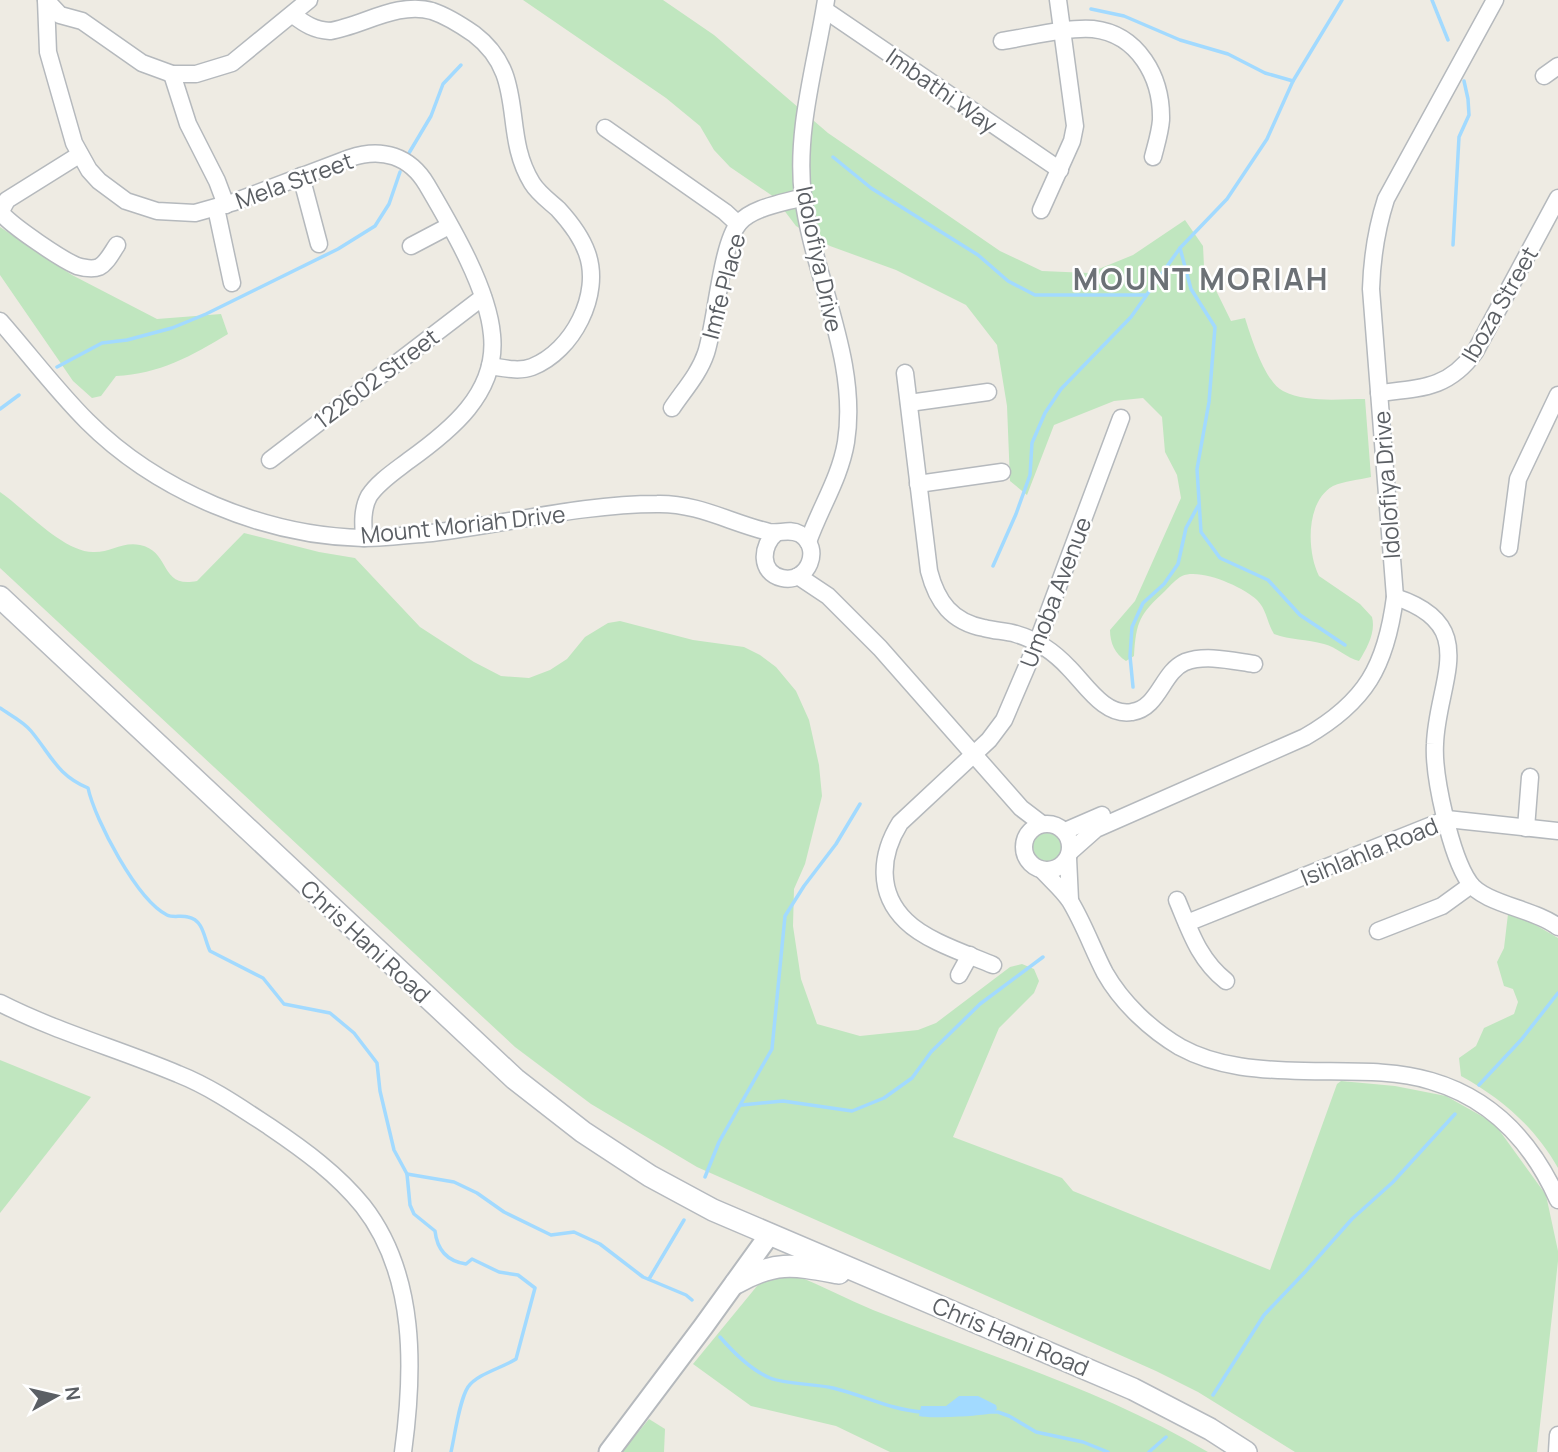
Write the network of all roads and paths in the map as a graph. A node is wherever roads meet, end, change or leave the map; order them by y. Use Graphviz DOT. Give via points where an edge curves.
graph roads {
  1 [pos="46,0"];
  2 [pos="309,0"];
  3 [pos="1058,0"];
  4 [pos="1494,0"];
  5 [pos="825,5"];
  6 [pos="293,15"];
  7 [pos="1064,32"];
  8 [pos="1002,41"];
  9 [pos="1558,66"];
  10 [pos="172,74"];
  11 [pos="1544,76"];
  12 [pos="606,128"];
  13 [pos="79,155"];
  14 [pos="1153,157"];
  15 [pos="1060,170"];
  16 [pos="301,176"];
  17 [pos="803,197"];
  18 [pos="1558,198"];
  19 [pos="221,206"];
  20 [pos="1041,210"];
  21 [pos="738,224"];
  22 [pos="449,226"];
  23 [pos="319,244"];
  24 [pos="117,245"];
  25 [pos="411,246"];
  26 [pos="232,283"];
  27 [pos="483,297"];
  28 [pos="0,321"];
  29 [pos="490,366"];
  30 [pos="905,373"];
  31 [pos="988,392"];
  32 [pos="1379,393"];
  33 [pos="1558,395"];
  34 [pos="908,403"];
  35 [pos="672,408"];
  36 [pos="1121,418"];
  37 [pos="271,460"];
  38 [pos="1002,472"];
  39 [pos="918,484"];
  40 [pos="818,513"];
  41 [pos="744,526"];
  42 [pos="783,532"];
  43 [pos="364,538"];
  44 [pos="808,542"];
  45 [pos="1509,548"];
  46 [pos="764,550"];
  47 [pos="804,571"];
  48 [pos="0,597"];
  49 [pos="1395,597"];
  50 [pos="1037,643"];
  51 [pos="1254,664"];
  52 [pos="973,755"];
  53 [pos="1530,777"];
  54 [pos="1447,819"];
  55 [pos="1036,827"];
  56 [pos="1526,828"];
  57 [pos="1096,829"];
  58 [pos="1065,831"];
  59 [pos="1558,831"];
  60 [pos="1069,855"];
  61 [pos="1042,870"];
  62 [pos="1471,885"];
  63 [pos="1070,900"];
  64 [pos="1177,900"];
  65 [pos="1187,923"];
  66 [pos="1558,927"];
  67 [pos="1378,931"];
  68 [pos="970,955"];
  69 [pos="993,965"];
  70 [pos="959,975"];
  71 [pos="1226,981"];
  72 [pos="0,1003"];
  73 [pos="1558,1200"];
  74 [pos="770,1234"];
  75 [pos="882,1282"];
  76 [pos="736,1283"];
  77 [pos="1558,1434"];
  78 [pos="403,1452"];
  79 [pos="609,1452"];
  80 [pos="1246,1452"];
  81 [pos="1556,1452"];
  1 -- 10 [label="street" via="60,15 82,21 142,63"];
  1 -- 13 [label="street, Mela Street" via="48,52"];
  2 -- 6 [label="street"];
  3 -- 7 [label="street"];
  4 -- 32 [label="street, Idolofiya Drive" via="1386,199 1377,227 1371,289"];
  5 -- 15 [label="street, Imbathi Way"];
  5 -- 17 [label="street, Idolofiya Drive" via="803,134"];
  6 -- 10 [label="street" via="232,63 195,74"];
  6 -- 29 [label="street" via="308,26 330,31 403,10 432,11 467,29 502,64 523,162 532,183 576,232 588,255 591,278 579,323 559,347 531,367"];
  7 -- 8 [label="street"];
  7 -- 14 [label="street" via="1105,31 1133,46 1146,61 1161,117"];
  7 -- 15 [label="street" via="1075,126"];
  9 -- 11 [label="street"];
  10 -- 19 [label="street" via="188,124 217,181"];
  12 -- 21 [label="street"];
  13 -- 19 [label="street, Mela Street" via="105,186 140,207 174,214"];
  13 -- 24 [label="street" via="7,200 4,215 60,256 87,269 98,268"];
  15 -- 20 [label="street"];
  16 -- 19 [label="street, Mela Street"];
  16 -- 22 [label="street, Mela Street" via="358,155 394,155 424,179"];
  16 -- 23 [label="street"];
  17 -- 21 [label="street, Imfe Place" via="756,212"];
  17 -- 40 [label="street, Idolofiya Drive" via="842,358 848,407 839,469"];
  18 -- 32 [label="street, Iboza Street" via="1464,367 1441,383"];
  19 -- 26 [label="street"];
  21 -- 35 [label="street, Imfe Place" via="725,259 702,364"];
  22 -- 25 [label="street"];
  22 -- 27 [label="street, Mela Street"];
  27 -- 29 [label="street, Mela Street" via="492,336"];
  27 -- 37 [label="street, 122602 Street"];
  28 -- 43 [label="street, Mount Moriah Drive" via="87,421 121,450 183,490 254,519"];
  29 -- 43 [label="street, Mela Street" via="472,404 458,421 369,496"];
  30 -- 34 [label="street"];
  31 -- 34 [label="street"];
  32 -- 49 [label="street, Idolofiya Drive"];
  33 -- 45 [label="street" via="1518,479"];
  34 -- 39 [label="street"];
  36 -- 50 [label="street, Umoba Avenue"];
  38 -- 39 [label="street"];
  39 -- 50 [label="street" via="929,571 938,598 954,617 966,623"];
  40 -- 42 [label="street"];
  40 -- 44 [label="street, Idolofiya Drive"];
  41 -- 42 [label="street, Mount Moriah Drive"];
  41 -- 43 [label="street, Mount Moriah Drive" via="697,508 660,504"];
  41 -- 46 [label="street, Mount Moriah Drive"];
  42 -- 44 [label="street, Mount Moriah Drive" via="803,536"];
  42 -- 46 [label="street" via="766,543"];
  44 -- 47 [label="street" via="811,549"];
  46 -- 47 [label="street, Mount Moriah Drive" via="766,565 783,579"];
  47 -- 52 [label="street, Mount Moriah Drive" via="880,648"];
  48 -- 74 [label="main road, Chris Hani Road" via="515,1079 650,1176"];
  49 -- 54 [label="street" via="1429,613 1444,634 1448,651 1434,742"];
  49 -- 57 [label="street, Idolofiya Drive" via="1383,654 1355,701 1333,721"];
  50 -- 51 [label="street" via="1059,658 1101,703 1122,712 1148,704 1182,663 1208,659"];
  50 -- 52 [label="street, Umoba Avenue" via="1004,720"];
  52 -- 55 [label="street, Mount Moriah Drive"];
  52 -- 68 [label="street, Umoba Avenue" via="900,823 890,839 883,873 887,892 906,922"];
  53 -- 56 [label="street"];
  54 -- 56 [label="street, Isihlahla Road"];
  54 -- 62 [label="street" via="1456,858"];
  54 -- 65 [label="street, Isihlahla Road"];
  55 -- 58 [label="street" via="1052,824"];
  55 -- 61 [label="street, Mount Moriah Drive" via="1024,845 1025,854"];
  56 -- 59 [label="street, Isihlahla Road"];
  57 -- 58 [label="street" via="1102,815"];
  57 -- 60 [label="street, Idolofiya Drive"];
  58 -- 60 [label="street, Mount Moriah Drive" via="1070,839"];
  60 -- 61 [label="street" via="1058,868"];
  60 -- 63 [label="street, Mount Moriah Drive"];
  61 -- 63 [label="street, Mount Moriah Drive"];
  62 -- 66 [label="street"];
  62 -- 67 [label="street" via="1442,906"];
  63 -- 73 [label="street, Mount Moriah Drive" via="1107,976 1128,1004 1152,1028 1181,1047 1219,1063 1262,1070 1391,1075 1430,1080 1459,1091 1491,1110 1522,1139"];
  64 -- 65 [label="street"];
  65 -- 71 [label="street" via="1206,963"];
  68 -- 69 [label="street, Umoba Avenue"];
  68 -- 70 [label="street"];
  72 -- 78 [label="street" via="181,1075 233,1102 333,1174 364,1208 398,1278 408,1325 411,1373"];
  74 -- 75 [label="main road, Chris Hani Road"];
  74 -- 76 [label="street"];
  75 -- 76 [label="main road" via="782,1265 761,1269"];
  75 -- 80 [label="main road, Chris Hani Road" via="1133,1389"];
  76 -- 79 [label="street"];
  77 -- 81 [label="street"];
}
